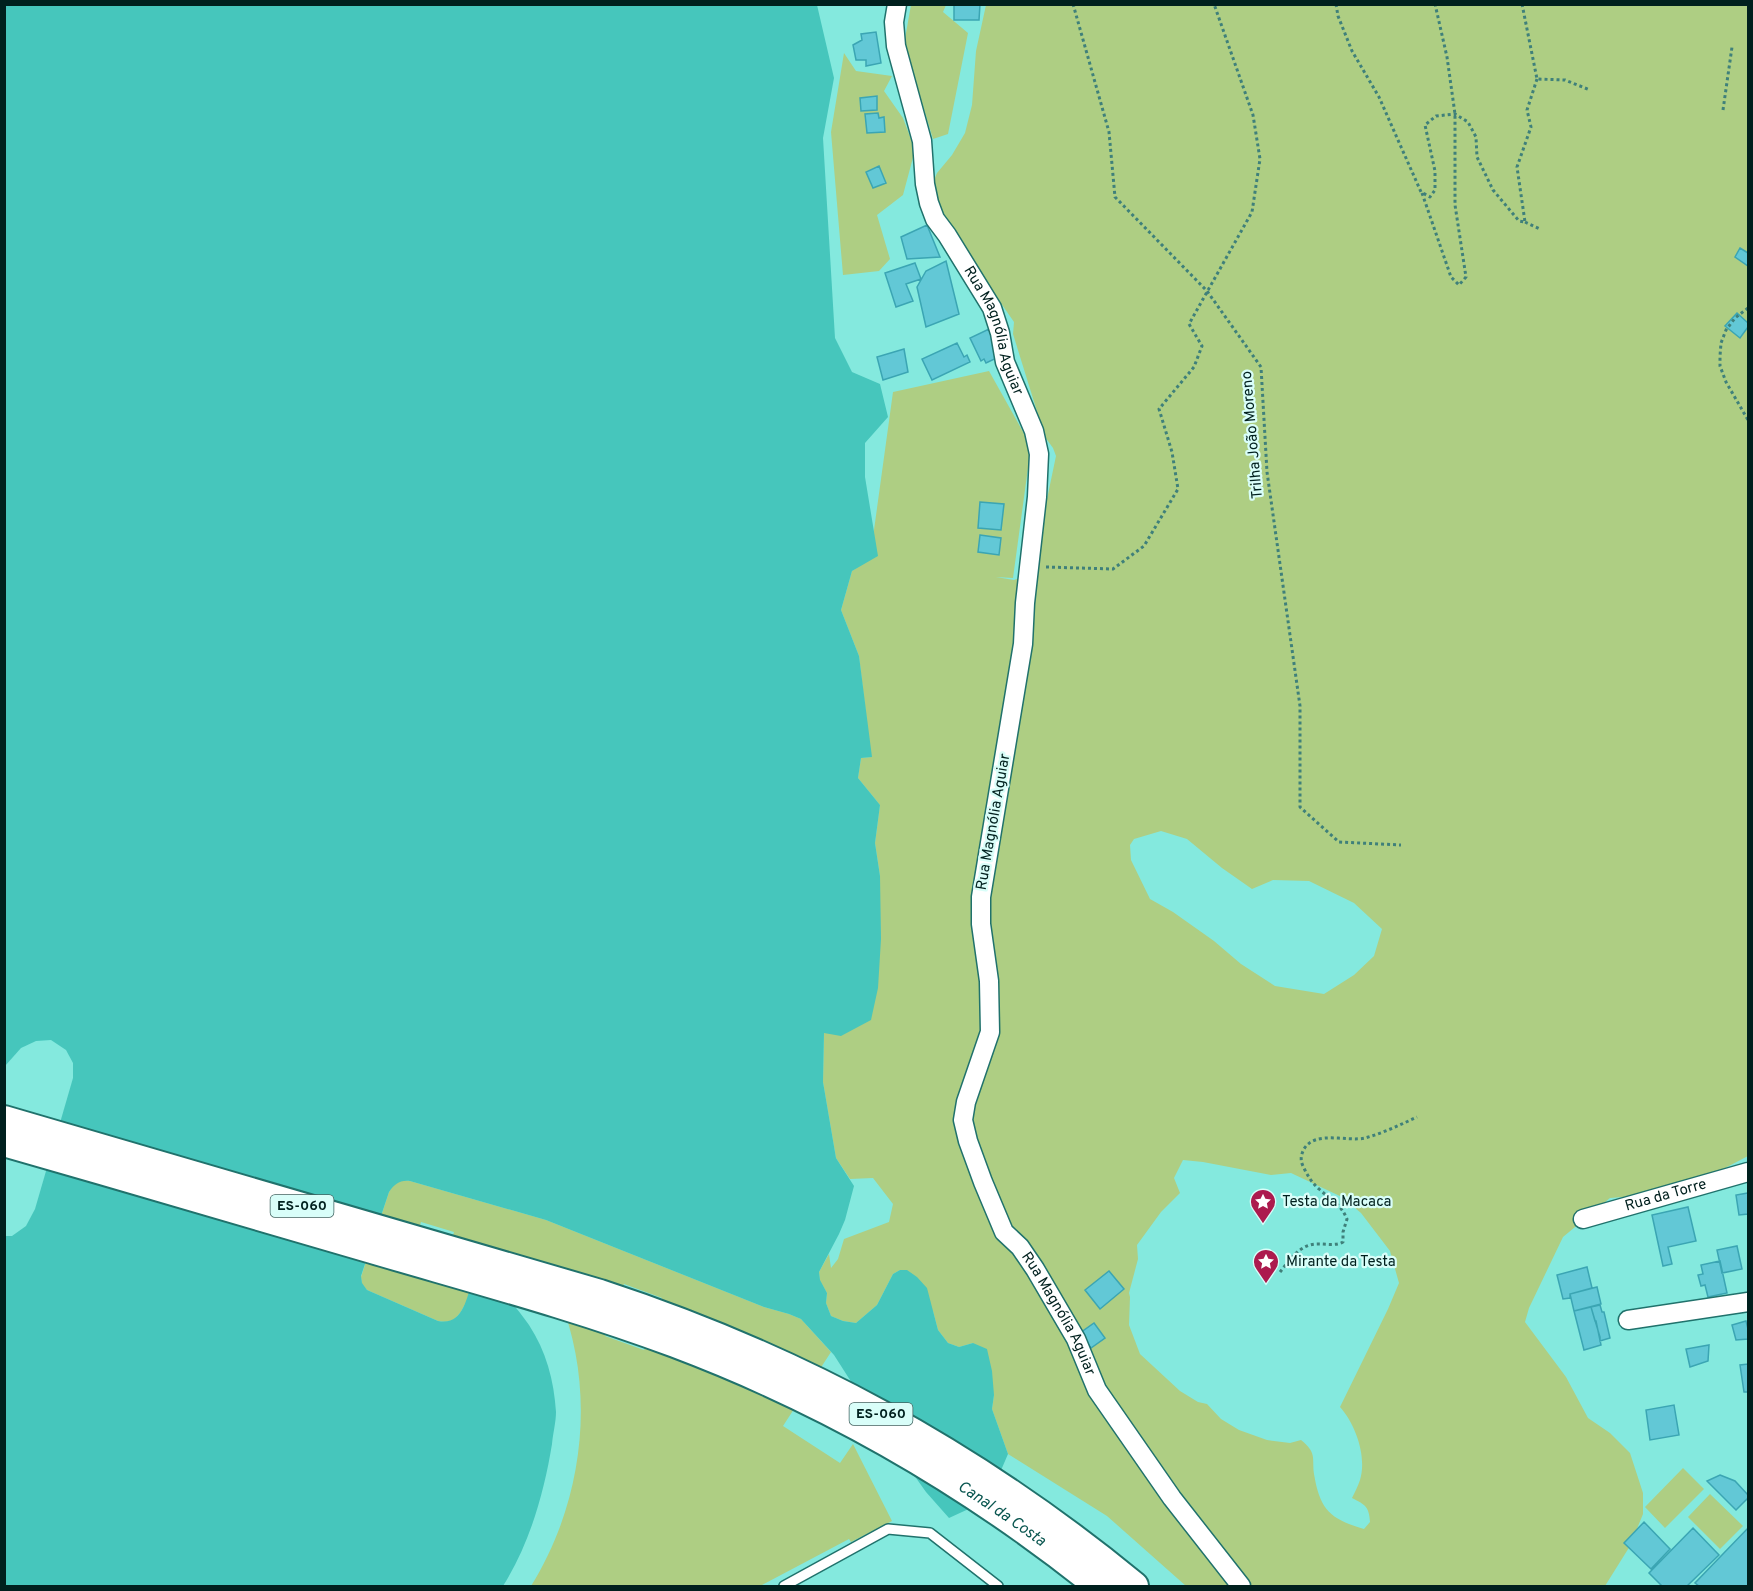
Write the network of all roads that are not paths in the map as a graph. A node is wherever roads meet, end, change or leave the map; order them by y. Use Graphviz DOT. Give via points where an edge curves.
graph roads {
  1 [pos="897,4"];
  2 [pos="4,1120"];
  3 [pos="4,1142"];
  4 [pos="1749,1172"];
  5 [pos="1583,1219"];
  6 [pos="1749,1302"];
  7 [pos="1628,1320"];
  8 [pos="784,1587"];
  9 [pos="998,1587"];
  10 [pos="1100,1587"];
  11 [pos="1134,1587"];
  12 [pos="1241,1587"];
  1 -- 12 [label="street, Rua Magnólia Aguiar" via="897,46 922,141 929,203 935,219 992,308 1005,362 1034,431 1039,454 1023,644 981,897 990,1032 963,1120 1004,1232 1020,1247 1051,1295 1076,1339 1097,1390 1172,1498"];
  2 -- 11 [label="main road, ES-060" via="589,1291 726,1340 848,1396 927,1440 1039,1513"];
  3 -- 10 [label="main road, ES-060" via="593,1314 708,1356 799,1396 915,1459 1027,1531"];
  4 -- 5 [label="street, Rua da Torre"];
  6 -- 7 [label="street"];
  8 -- 9 [label="lane" via="888,1529 930,1533"];
}
